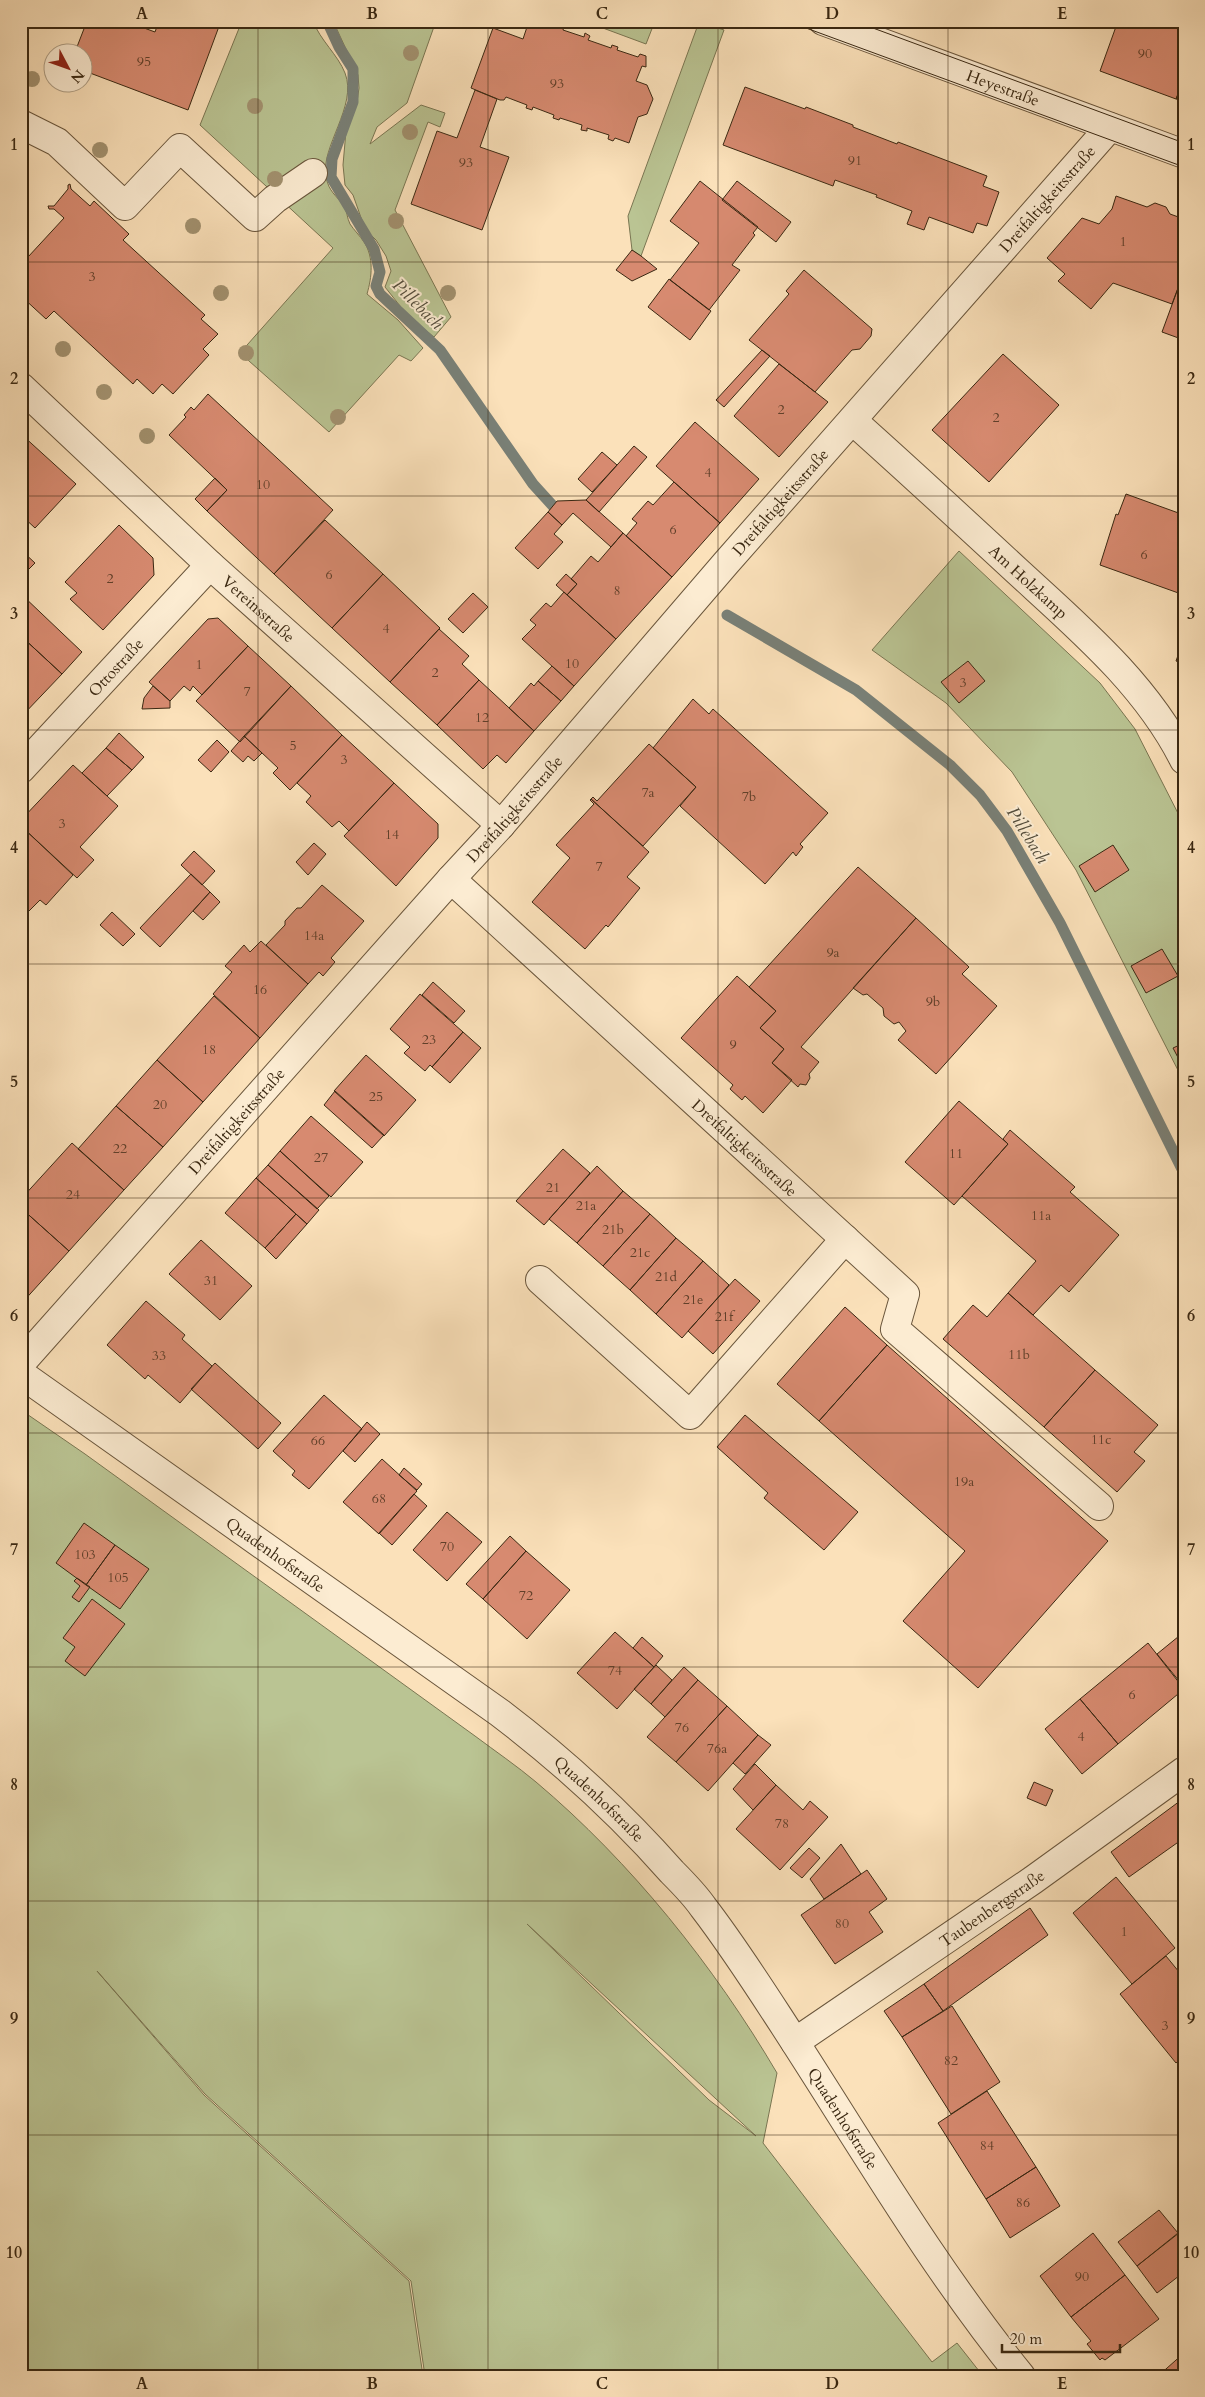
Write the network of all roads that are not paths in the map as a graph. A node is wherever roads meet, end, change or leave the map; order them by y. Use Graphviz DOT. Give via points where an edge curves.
graph roads {
  1 [pos="823,21"];
  2 [pos="21,124"];
  3 [pos="1110,127"];
  4 [pos="1184,154"];
  5 [pos="313,173"];
  6 [pos="21,387"];
  7 [pos="853,421"];
  8 [pos="210,565"];
  9 [pos="1184,760"];
  10 [pos="21,769"];
  11 [pos="500,826"];
  12 [pos="451,879"];
  13 [pos="845,1240"];
  14 [pos="540,1280"];
  15 [pos="21,1363"];
  16 [pos="21,1374"];
  17 [pos="1099,1506"];
  18 [pos="1184,1771"];
  19 [pos="795,2042"];
  20 [pos="1021,2376"];
  1 -- 3 [label="street, Heyestraße"];
  2 -- 5 [label="street" via="57,142 125,206 180,148 255,217"];
  3 -- 4 [label="street, Heyestraße"];
  3 -- 7 [label="street, Dreifaltigkeitsstraße"];
  6 -- 8 [label="street, Vereinsstraße"];
  7 -- 9 [label="street, Am Holzkamp" via="1076,624 1154,708"];
  7 -- 11 [label="street, Dreifaltigkeitsstraße"];
  8 -- 10 [label="street, Ottostraße"];
  8 -- 11 [label="street, Vereinsstraße"];
  11 -- 12 [label="street, Dreifaltigkeitsstraße"];
  12 -- 13 [label="street, Dreifaltigkeitsstraße"];
  12 -- 15 [label="street, Dreifaltigkeitsstraße"];
  13 -- 14 [label="street" via="690,1415"];
  13 -- 17 [label="street, Dreifaltigkeitsstraße" via="905,1294 895,1329"];
  16 -- 19 [label="street, Quadenhofstraße" via="546,1748 658,1854 703,1906"];
  18 -- 19 [label="street, Taubenbergstraße" via="1033,1880"];
  19 -- 20 [label="street, Quadenhofstraße" via="900,2207 976,2319"];
}
